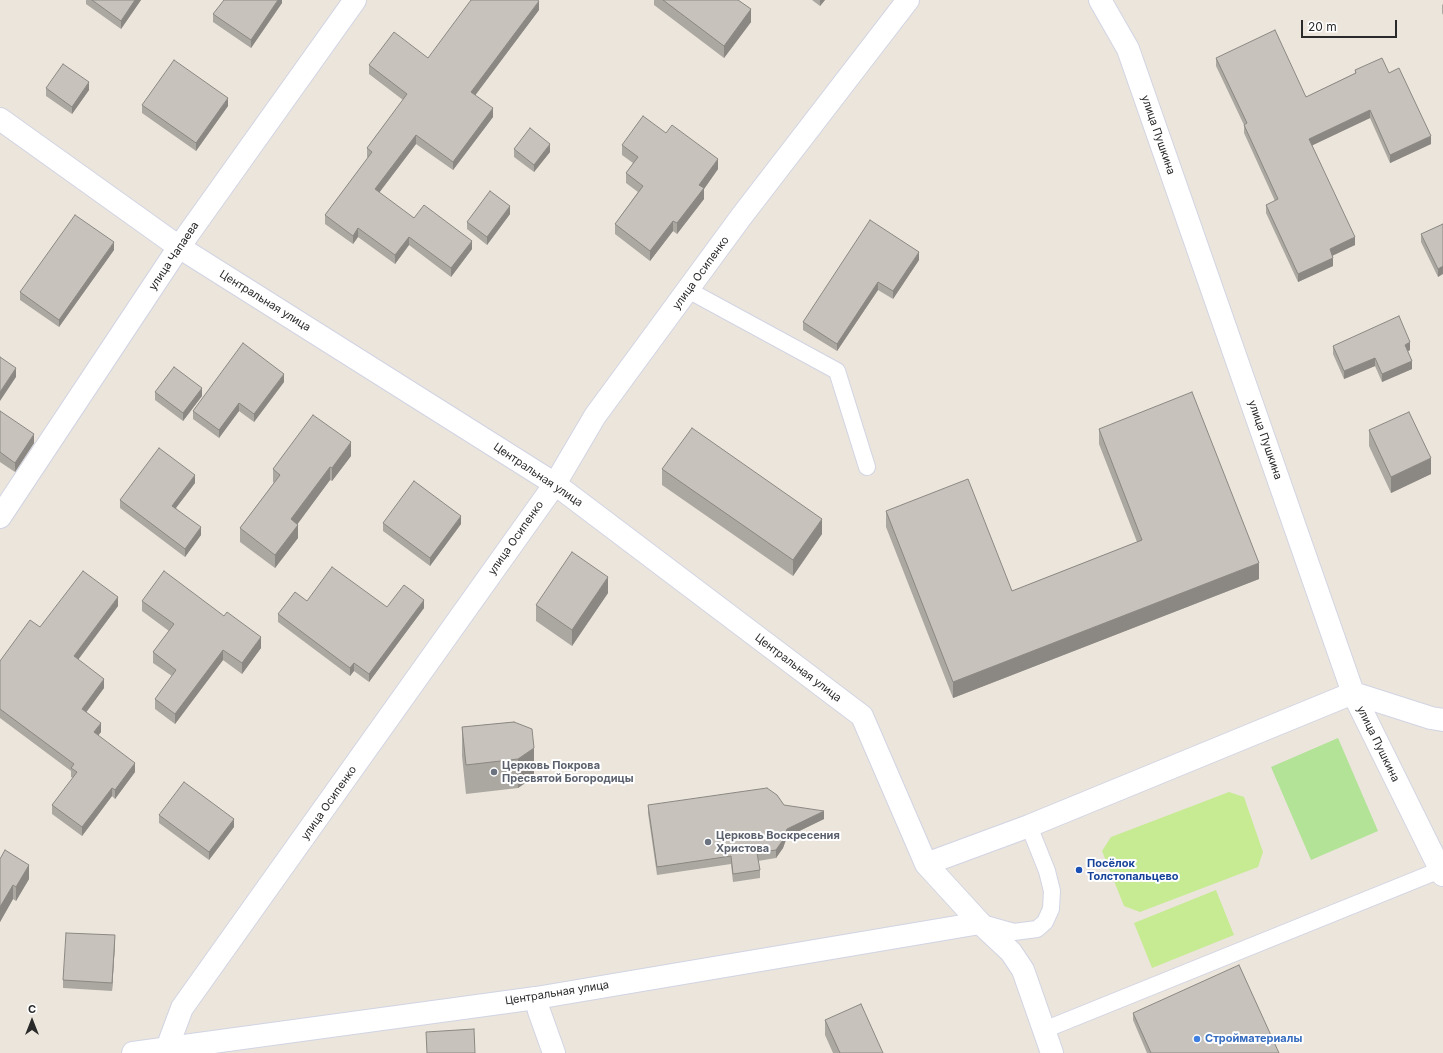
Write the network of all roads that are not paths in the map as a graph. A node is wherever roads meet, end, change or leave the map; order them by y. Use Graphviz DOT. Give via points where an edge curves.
graph roads {
  1 [pos="355,0"];
  2 [pos="908,0"];
  3 [pos="1100,0"];
  4 [pos="0,119"];
  5 [pos="179,247"];
  6 [pos="688,290"];
  7 [pos="867,466"];
  8 [pos="555,484"];
  9 [pos="0,517"];
  10 [pos="1353,693"];
  11 [pos="1443,720"];
  12 [pos="1029,826"];
  13 [pos="926,864"];
  14 [pos="1442,873"];
  15 [pos="980,923"];
  16 [pos="536,998"];
  17 [pos="1044,1030"];
  18 [pos="167,1048"];
  19 [pos="133,1053"];
  20 [pos="554,1053"];
  21 [pos="1052,1053"];
  1 -- 5 [label="street, улица Чапаева"];
  2 -- 6 [label="street, улица Осипенко"];
  3 -- 10 [label="street, улица Пушкина" via="1128,49"];
  4 -- 5 [label="street, Центральная улица"];
  5 -- 8 [label="street, Центральная улица"];
  5 -- 9 [label="street, улица Чапаева"];
  6 -- 7 [label="lane" via="837,371"];
  6 -- 8 [label="street, улица Осипенко" via="595,416"];
  8 -- 13 [label="street, Центральная улица" via="862,716"];
  8 -- 18 [label="street, улица Осипенко" via="182,1008"];
  10 -- 11 [label="street"];
  10 -- 12 [label="street"];
  10 -- 14 [label="street, улица Пушкина"];
  12 -- 13 [label="street"];
  12 -- 15 [label="lane" via="1052,891 1051,909 1045,922 1037,929 1014,932"];
  13 -- 15 [label="street, Центральная улица"];
  14 -- 17 [label="lane"];
  15 -- 16 [label="street, Центральная улица"];
  15 -- 17 [label="street, Центральная улица" via="1011,952 1023,970"];
  16 -- 18 [label="street, Центральная улица"];
  16 -- 20 [label="street"];
  17 -- 21 [label="street, Центральная улица"];
  18 -- 19 [label="street, Центральная улица"];
}
